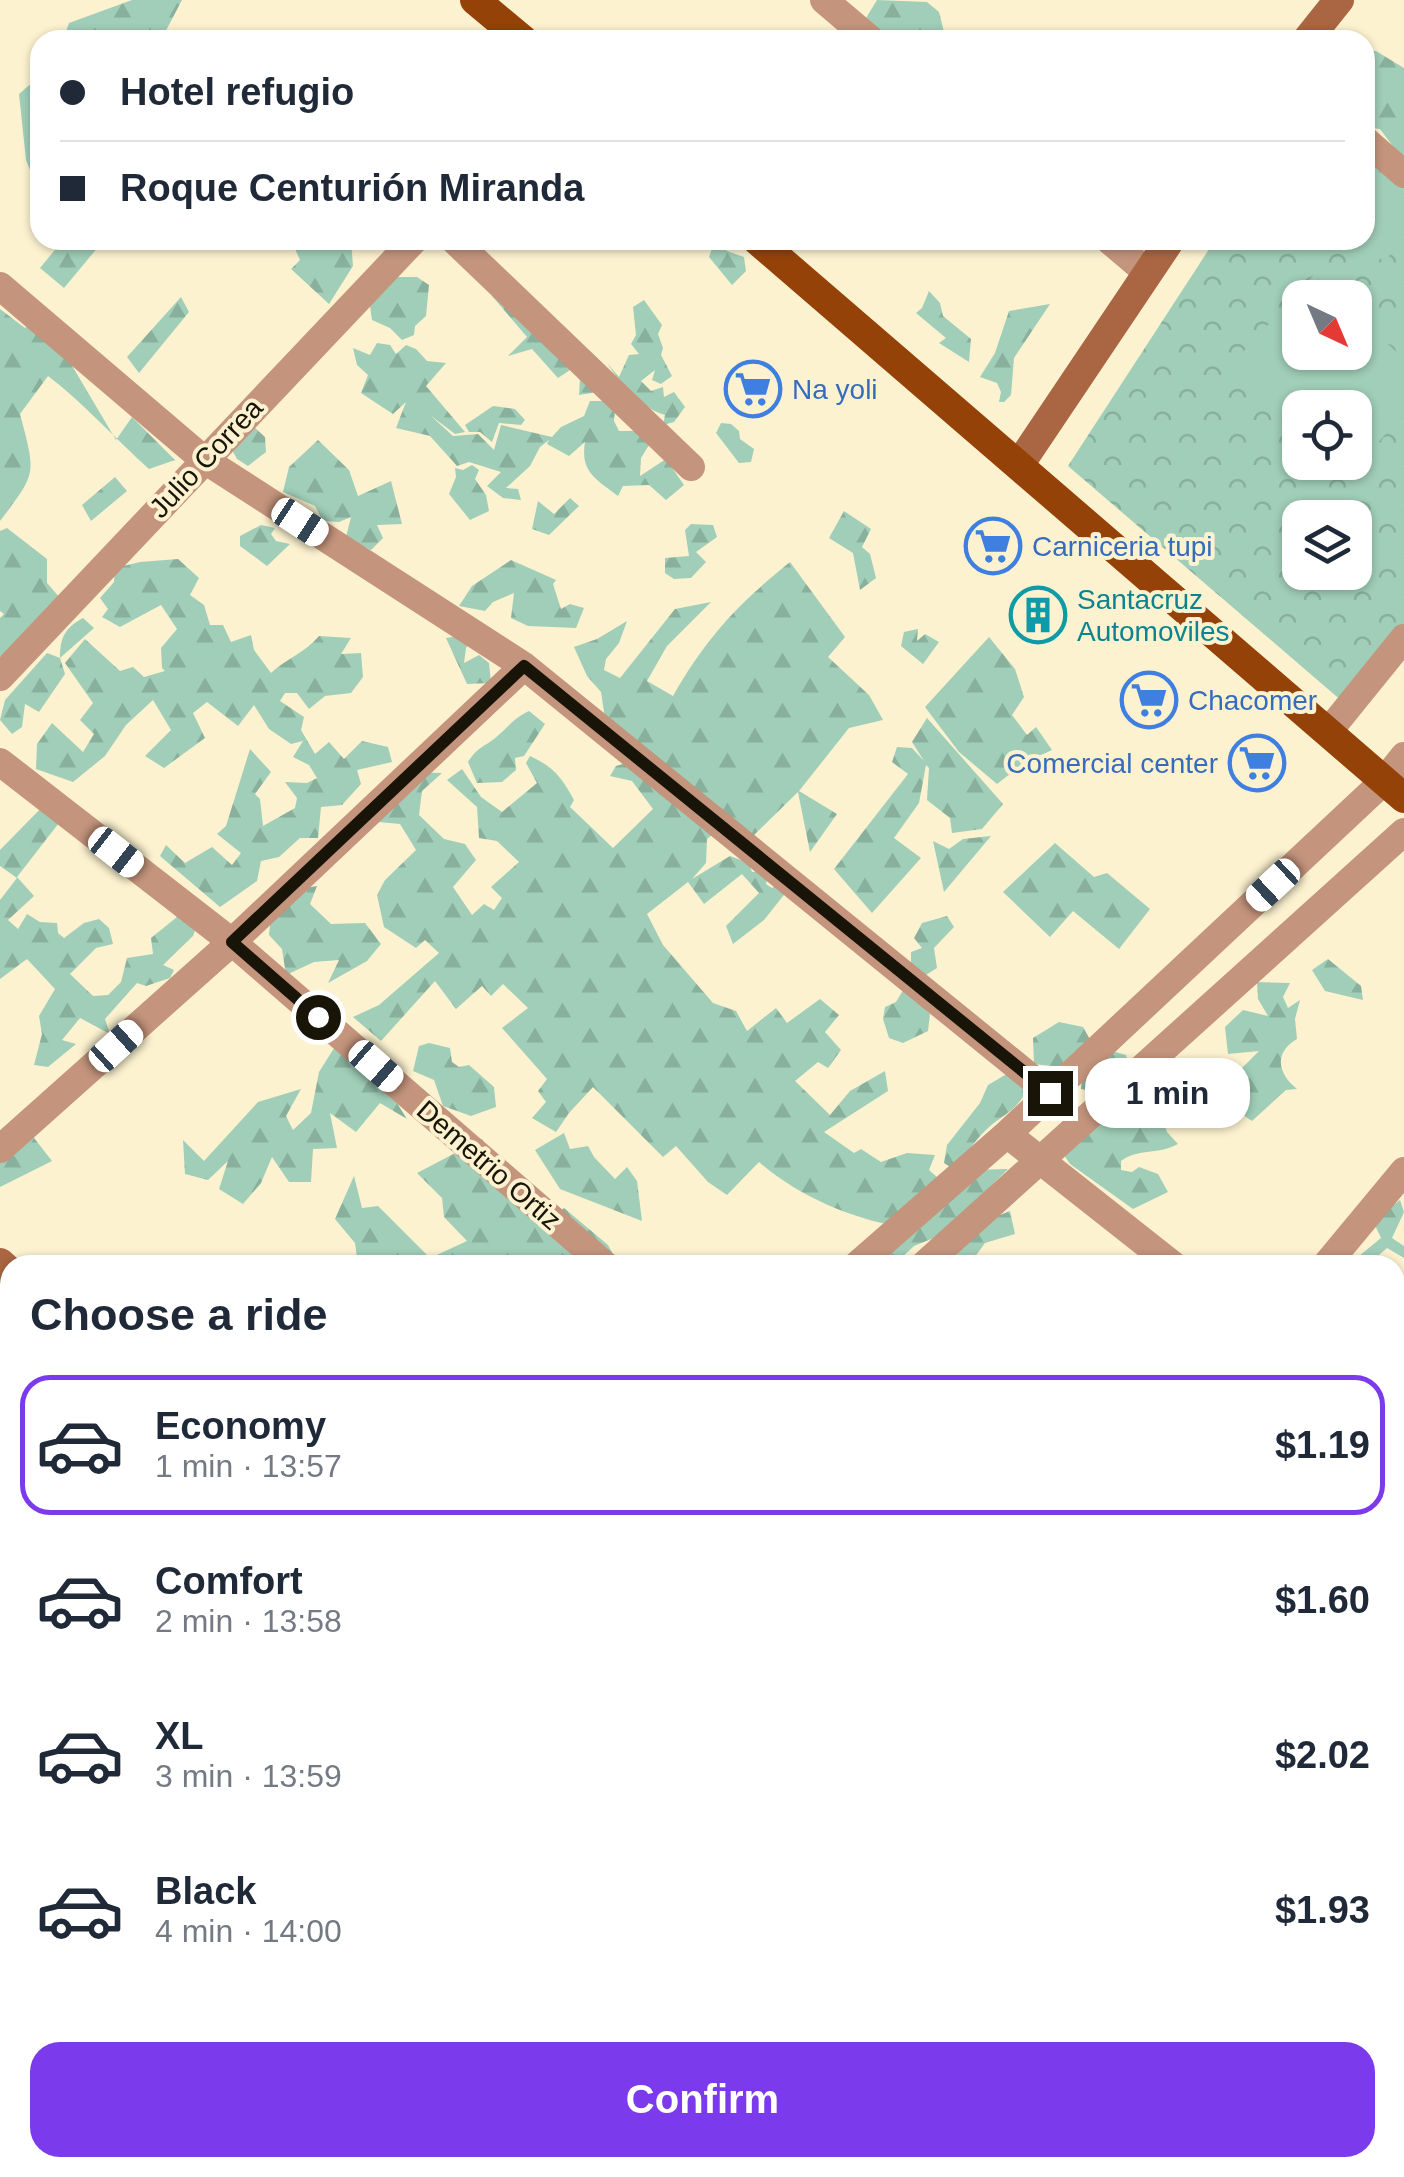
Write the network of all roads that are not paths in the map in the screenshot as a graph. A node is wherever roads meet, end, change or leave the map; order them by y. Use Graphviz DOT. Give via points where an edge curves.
graph roads {
  1 [pos="475,0"];
  2 [pos="824,0"];
  3 [pos="1339,0"];
  4 [pos="511,30"];
  5 [pos="859,30"];
  6 [pos="1315,30"];
  7 [pos="1375,149"];
  8 [pos="1404,174"];
  9 [pos="404,250"];
  10 [pos="464,250"];
  11 [pos="769,250"];
  12 [pos="1121,250"];
  13 [pos="1163,250"];
  14 [pos="1148,273"];
  15 [pos="0,286"];
  16 [pos="204,460"];
  17 [pos="1019,465"];
  18 [pos="691,467"];
  19 [pos="1404,638"];
  20 [pos="524,666"];
  21 [pos="0,677"];
  22 [pos="1328,732"];
  23 [pos="1404,756"];
  24 [pos="0,762"];
  25 [pos="1394,789"];
  26 [pos="1404,832"];
  27 [pos="232,942"];
  28 [pos="1050,1093"];
  29 [pos="1007,1134"];
  30 [pos="0,1149"];
  31 [pos="1040,1161"];
  32 [pos="1404,1170"];
  33 [pos="593,1255"];
  34 [pos="868,1255"];
  35 [pos="935,1255"];
  36 [pos="1160,1255"];
  37 [pos="1334,1255"];
  1 -- 4 [label="main road"];
  2 -- 5 [label="street"];
  3 -- 6 [label="main road"];
  7 -- 8 [label="street"];
  9 -- 16 [label="street, Julio Correa"];
  10 -- 18 [label="street"];
  11 -- 17 [label="main road"];
  12 -- 14 [label="street"];
  13 -- 14 [label="main road"];
  14 -- 17 [label="main road"];
  15 -- 16 [label="street"];
  16 -- 20 [label="street"];
  16 -- 21 [label="street, Julio Correa"];
  17 -- 22 [label="main road"];
  19 -- 22 [label="street"];
  20 -- 27 [label="street"];
  20 -- 28 [label="street"];
  22 -- 25 [label="main road"];
  23 -- 25 [label="street"];
  24 -- 27 [label="street, Demetrio Ortiz"];
  25 -- 28 [label="street"];
  26 -- 31 [label="street"];
  27 -- 30 [label="street"];
  27 -- 33 [label="street, Demetrio Ortiz"];
  28 -- 29 [label="street"];
  29 -- 31 [label="street"];
  29 -- 34 [label="street"];
  31 -- 35 [label="street"];
  31 -- 36 [label="street"];
  32 -- 37 [label="street"];
}
